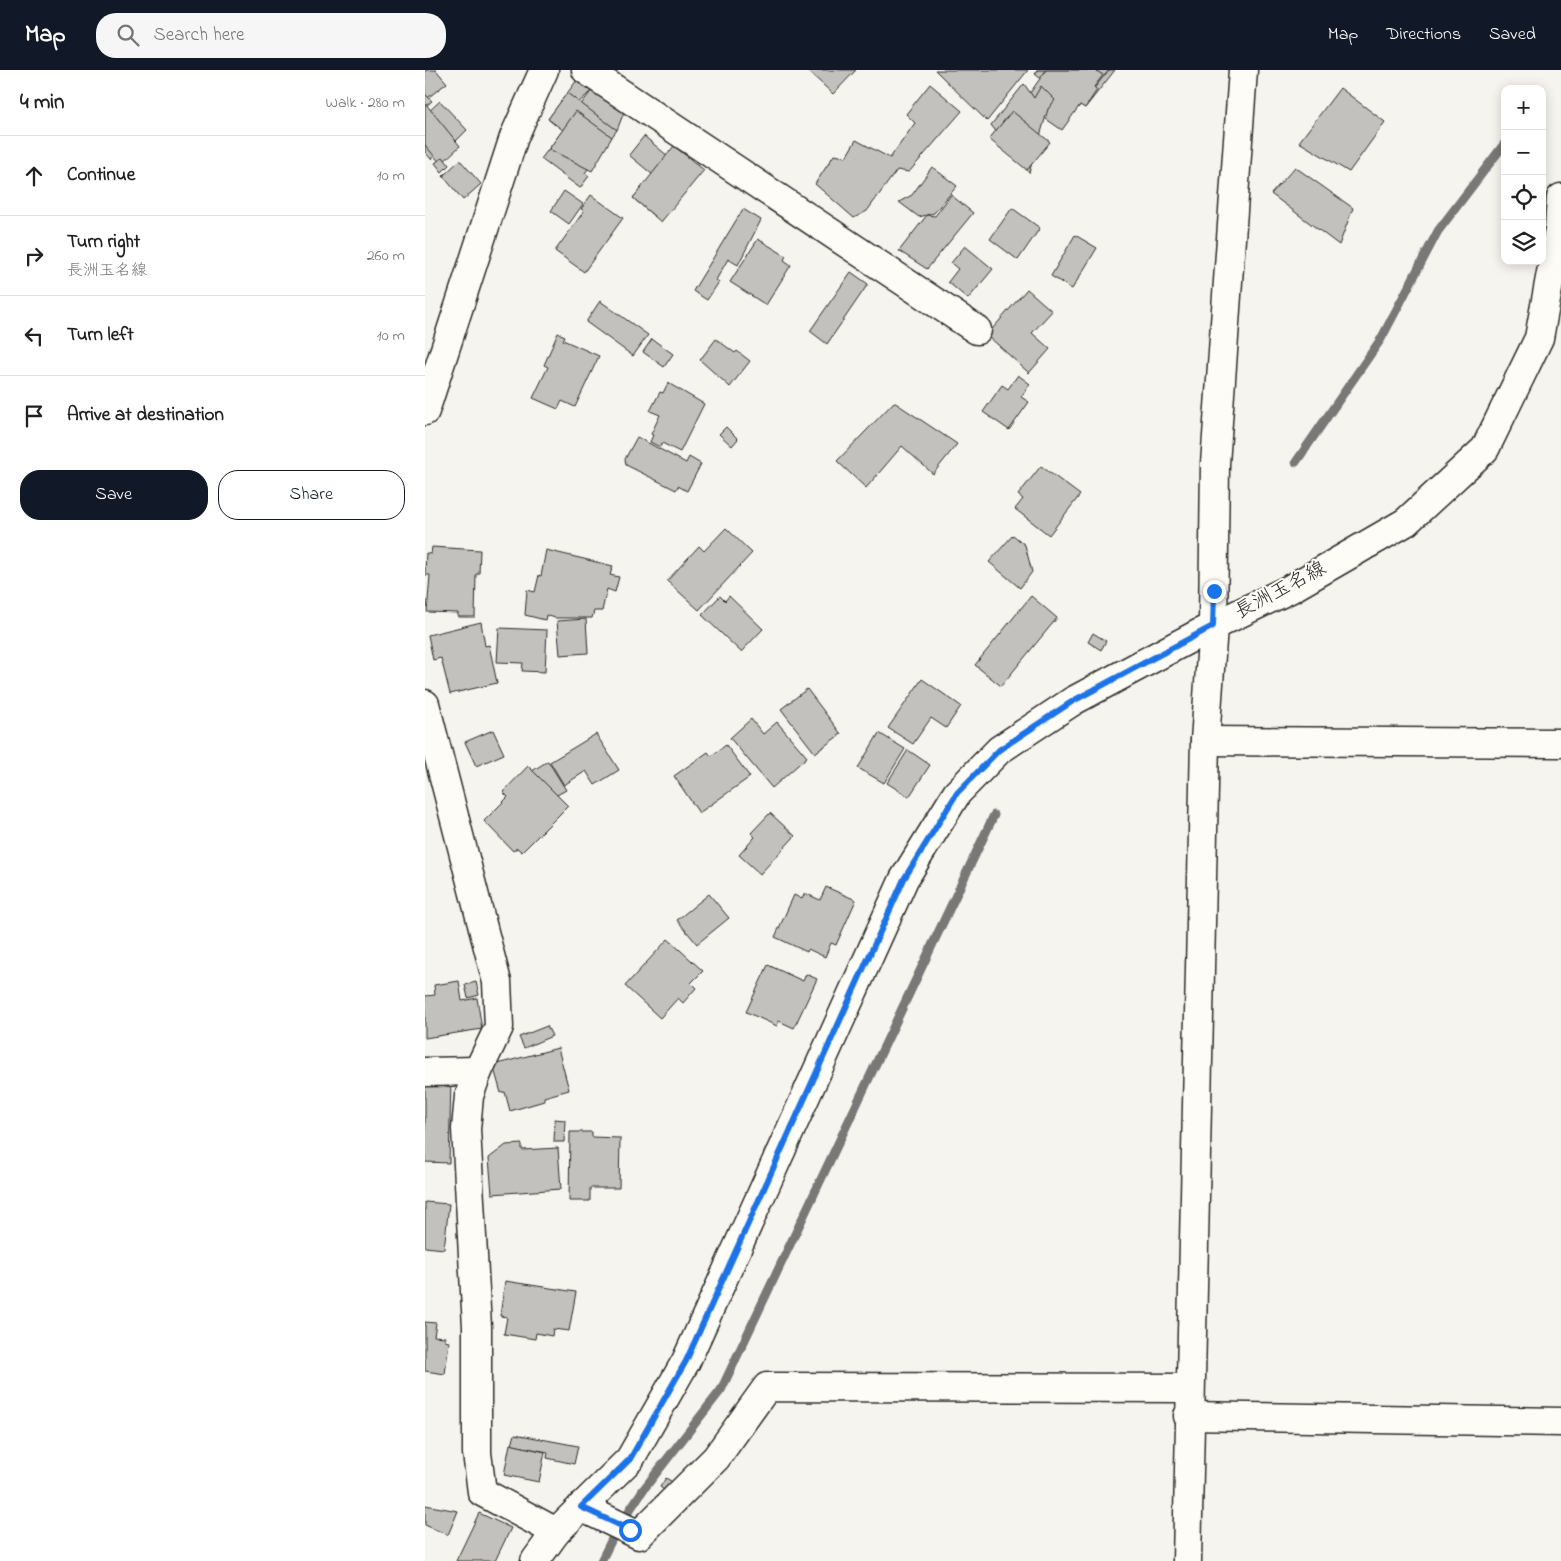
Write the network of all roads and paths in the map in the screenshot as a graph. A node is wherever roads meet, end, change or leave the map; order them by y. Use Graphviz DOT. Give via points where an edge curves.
graph roads {
  1 [pos="544,70"];
  2 [pos="586,70"];
  3 [pos="1243,70"];
  4 [pos="1561,198"];
  5 [pos="977,330"];
  6 [pos="425,411"];
  7 [pos="1213,626"];
  8 [pos="425,704"];
  9 [pos="1205,741"];
  10 [pos="1561,744"];
  11 [pos="478,1071"];
  12 [pos="425,1072"];
  13 [pos="1189,1388"];
  14 [pos="1189,1416"];
  15 [pos="1561,1422"];
  16 [pos="581,1507"];
  17 [pos="556,1532"];
  18 [pos="535,1561"];
  19 [pos="1187,1561"];
  1 -- 6 [label="street" via="514,137"];
  2 -- 5 [label="street"];
  3 -- 7 [label="street" via="1215,464"];
  4 -- 7 [label="street, 長洲玉名線" via="1559,229 1539,338 1485,449 1406,522 1290,588"];
  7 -- 9 [label="street"];
  7 -- 16 [label="street, 長洲玉名線" via="1073,701 999,750 957,793 904,879 686,1361 630,1459"];
  8 -- 11 [label="street" via="497,982 499,1027"];
  9 -- 10 [label="street"];
  9 -- 13 [label="street"];
  11 -- 12 [label="street"];
  11 -- 17 [label="street" via="469,1096 466,1129 477,1327 477,1453 482,1492"];
  13 -- 14 [label="street"];
  13 -- 16 [label="street" via="767,1387 716,1458 639,1535"];
  14 -- 15 [label="street"];
  14 -- 19 [label="street"];
  16 -- 17 [label="street, 長洲玉名線"];
  17 -- 18 [label="street, 長洲玉名線"];
}
